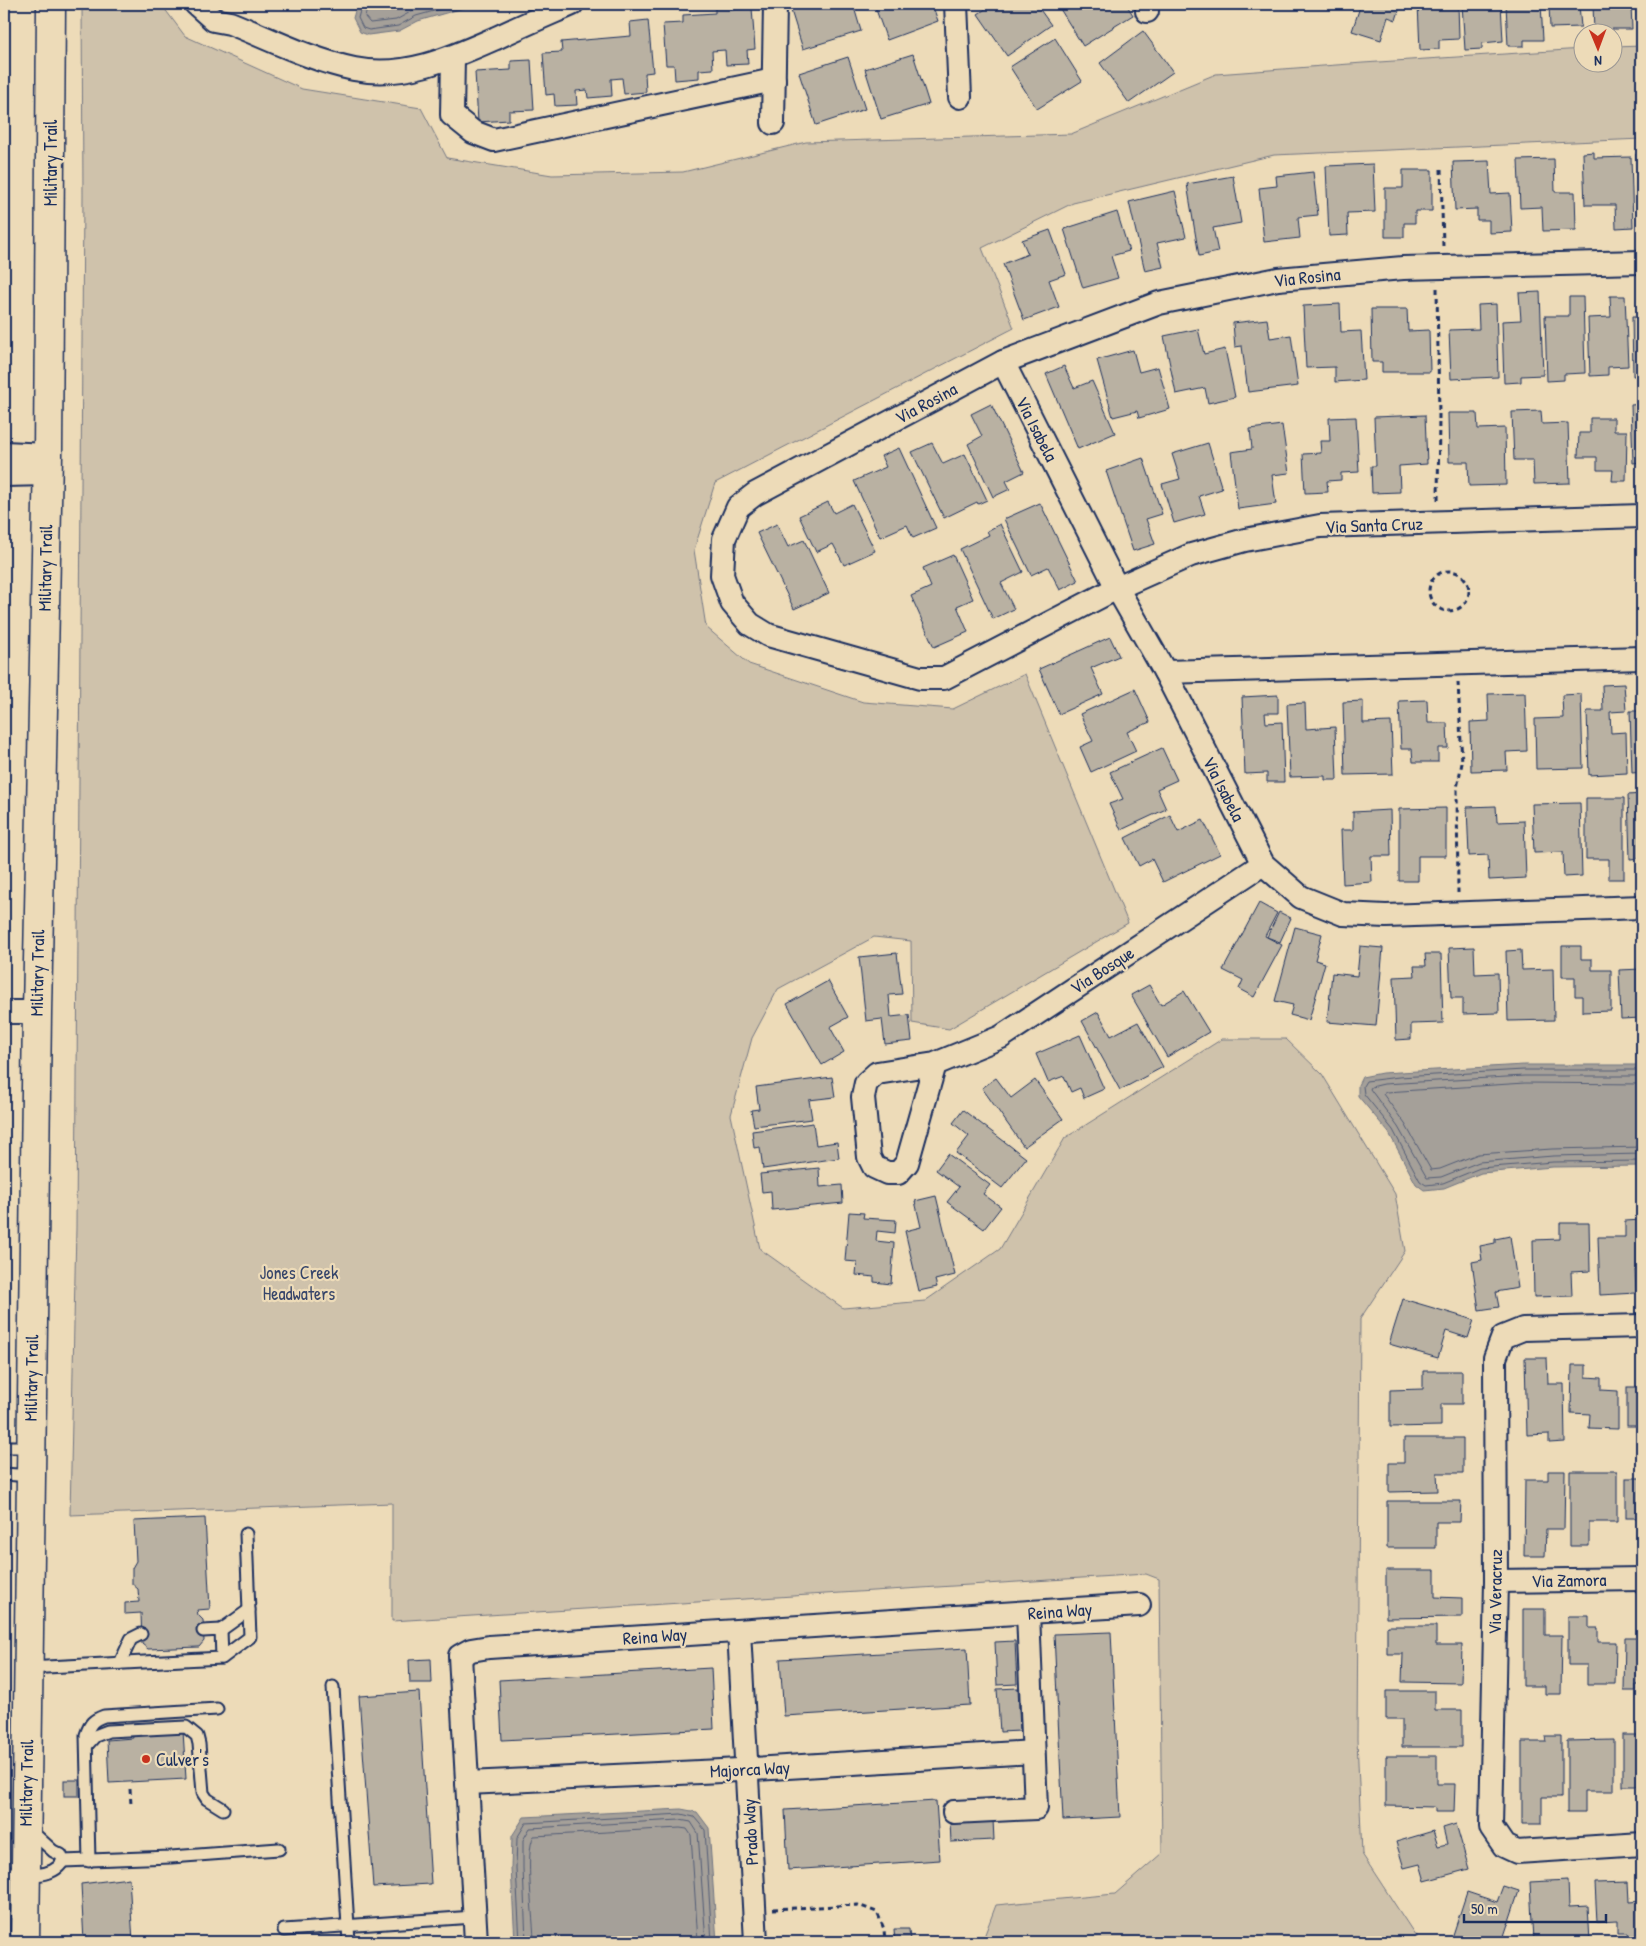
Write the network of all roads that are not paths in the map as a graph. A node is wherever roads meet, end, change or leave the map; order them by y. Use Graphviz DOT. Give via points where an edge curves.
graph roads {
  1 [pos="51,4"];
  2 [pos="196,4"];
  3 [pos="572,4"];
  4 [pos="775,4"];
  5 [pos="956,4"];
  6 [pos="225,13"];
  7 [pos="453,57"];
  8 [pos="774,80"];
  9 [pos="960,97"];
  10 [pos="773,122"];
  11 [pos="1642,262"];
  12 [pos="1003,362"];
  13 [pos="4,453"];
  14 [pos="48,464"];
  15 [pos="4,475"];
  16 [pos="1642,516"];
  17 [pos="1117,588"];
  18 [pos="1642,658"];
  19 [pos="1165,672"];
  20 [pos="1263,864"];
  21 [pos="1642,907"];
  22 [pos="4,1012"];
  23 [pos="36,1012"];
  24 [pos="935,1064"];
  25 [pos="1642,1326"];
  26 [pos="4,1447"];
  27 [pos="30,1447"];
  28 [pos="17,1475"];
  29 [pos="246,1534"];
  30 [pos="1642,1579"];
  31 [pos="1496,1581"];
  32 [pos="1139,1606"];
  33 [pos="249,1610"];
  34 [pos="1028,1613"];
  35 [pos="221,1630"];
  36 [pos="203,1631"];
  37 [pos="739,1631"];
  38 [pos="141,1634"];
  39 [pos="222,1658"];
  40 [pos="120,1663"];
  41 [pos="27,1668"];
  42 [pos="333,1687"];
  43 [pos="217,1709"];
  44 [pos="170,1712"];
  45 [pos="186,1727"];
  46 [pos="87,1745"];
  47 [pos="1033,1752"];
  48 [pos="746,1769"];
  49 [pos="467,1783"];
  50 [pos="223,1809"];
  51 [pos="954,1812"];
  52 [pos="26,1826"];
  53 [pos="1642,1844"];
  54 [pos="279,1849"];
  55 [pos="63,1861"];
  56 [pos="89,1861"];
  57 [pos="15,1874"];
  58 [pos="474,1918"];
  59 [pos="348,1925"];
  60 [pos="284,1930"];
  61 [pos="25,1942"];
  62 [pos="349,1942"];
  63 [pos="476,1942"];
  64 [pos="756,1942"];
  1 -- 14 [label="main road, Military Trail"];
  2 -- 6 [label="street" via="214,20"];
  3 -- 7 [label="street"];
  4 -- 8 [label="street"];
  5 -- 9 [label="street"];
  6 -- 7 [label="street" via="329,63 356,70 384,72 411,69"];
  7 -- 8 [label="street" via="452,115 473,132 494,140"];
  8 -- 10 [label="street"];
  11 -- 12 [label="street, Via Rosina" via="1403,268 1278,279 1159,303"];
  12 -- 17 [label="street, Via Isabela"];
  12 -- 17 [label="street, Via Rosina" via="755,494 738,507 724,539 722,575 732,603 750,624 768,635 920,678 944,678"];
  13 -- 14 [label="street"];
  14 -- 15 [label="street"];
  14 -- 23 [label="main road, Military Trail"];
  16 -- 17 [label="street, Via Santa Cruz" via="1320,526 1245,540 1191,555"];
  17 -- 19 [label="street, Via Isabela"];
  18 -- 19 [label="street"];
  19 -- 20 [label="street, Via Isabela"];
  20 -- 21 [label="street, Via Isabela" via="1301,897 1343,914 1386,916"];
  20 -- 24 [label="street, Via Bosque" via="1001,1037"];
  22 -- 23 [label="street"];
  23 -- 27 [label="main road, Military Trail"];
  24 -- 24 [label="street, Via Bosque" via="877,1073 866,1083 863,1097 869,1157 874,1167 887,1173 898,1173 907,1163"];
  25 -- 31 [label="street, Via Veracruz" via="1522,1329 1503,1337 1494,1358"];
  26 -- 27 [label="lane"];
  27 -- 28 [label="main road, Military Trail"];
  28 -- 41 [label="main road, Military Trail"];
  29 -- 33 [label="lane"];
  30 -- 31 [label="street, Via Zamora"];
  31 -- 53 [label="street, Via Veracruz" via="1491,1827 1504,1846 1517,1852"];
  32 -- 34 [label="street, Reina Way"];
  33 -- 35 [label="lane"];
  33 -- 39 [label="lane" via="250,1637"];
  34 -- 37 [label="street, Reina Way"];
  34 -- 47 [label="street"];
  35 -- 36 [label="lane"];
  35 -- 39 [label="lane"];
  37 -- 48 [label="street, Prado Way"];
  37 -- 49 [label="street, Reina Way" via="489,1647 460,1656"];
  38 -- 40 [label="lane" via="131,1639"];
  39 -- 40 [label="lane"];
  40 -- 41 [label="lane"];
  41 -- 52 [label="main road, Military Trail"];
  42 -- 59 [label="lane"];
  43 -- 44 [label="lane"];
  44 -- 45 [label="lane"];
  44 -- 46 [label="lane" via="94,1719 86,1735"];
  45 -- 46 [label="lane" via="108,1731 95,1736"];
  45 -- 50 [label="lane" via="197,1736 203,1793"];
  46 -- 56 [label="lane"];
  47 -- 48 [label="street, Majorca Way"];
  47 -- 51 [label="street" via="1036,1808"];
  48 -- 49 [label="street, Majorca Way"];
  48 -- 64 [label="street, Prado Way"];
  49 -- 58 [label="street, Reina Way"];
  52 -- 55 [label="lane" via="53,1852 61,1855"];
  52 -- 57 [label="main road, Military Trail"];
  54 -- 56 [label="lane"];
  55 -- 56 [label="lane"];
  55 -- 57 [label="lane" via="45,1874"];
  57 -- 61 [label="main road, Military Trail"];
  58 -- 59 [label="lane"];
  58 -- 63 [label="street, Reina Way"];
  59 -- 60 [label="lane"];
  59 -- 62 [label="lane"];
}
